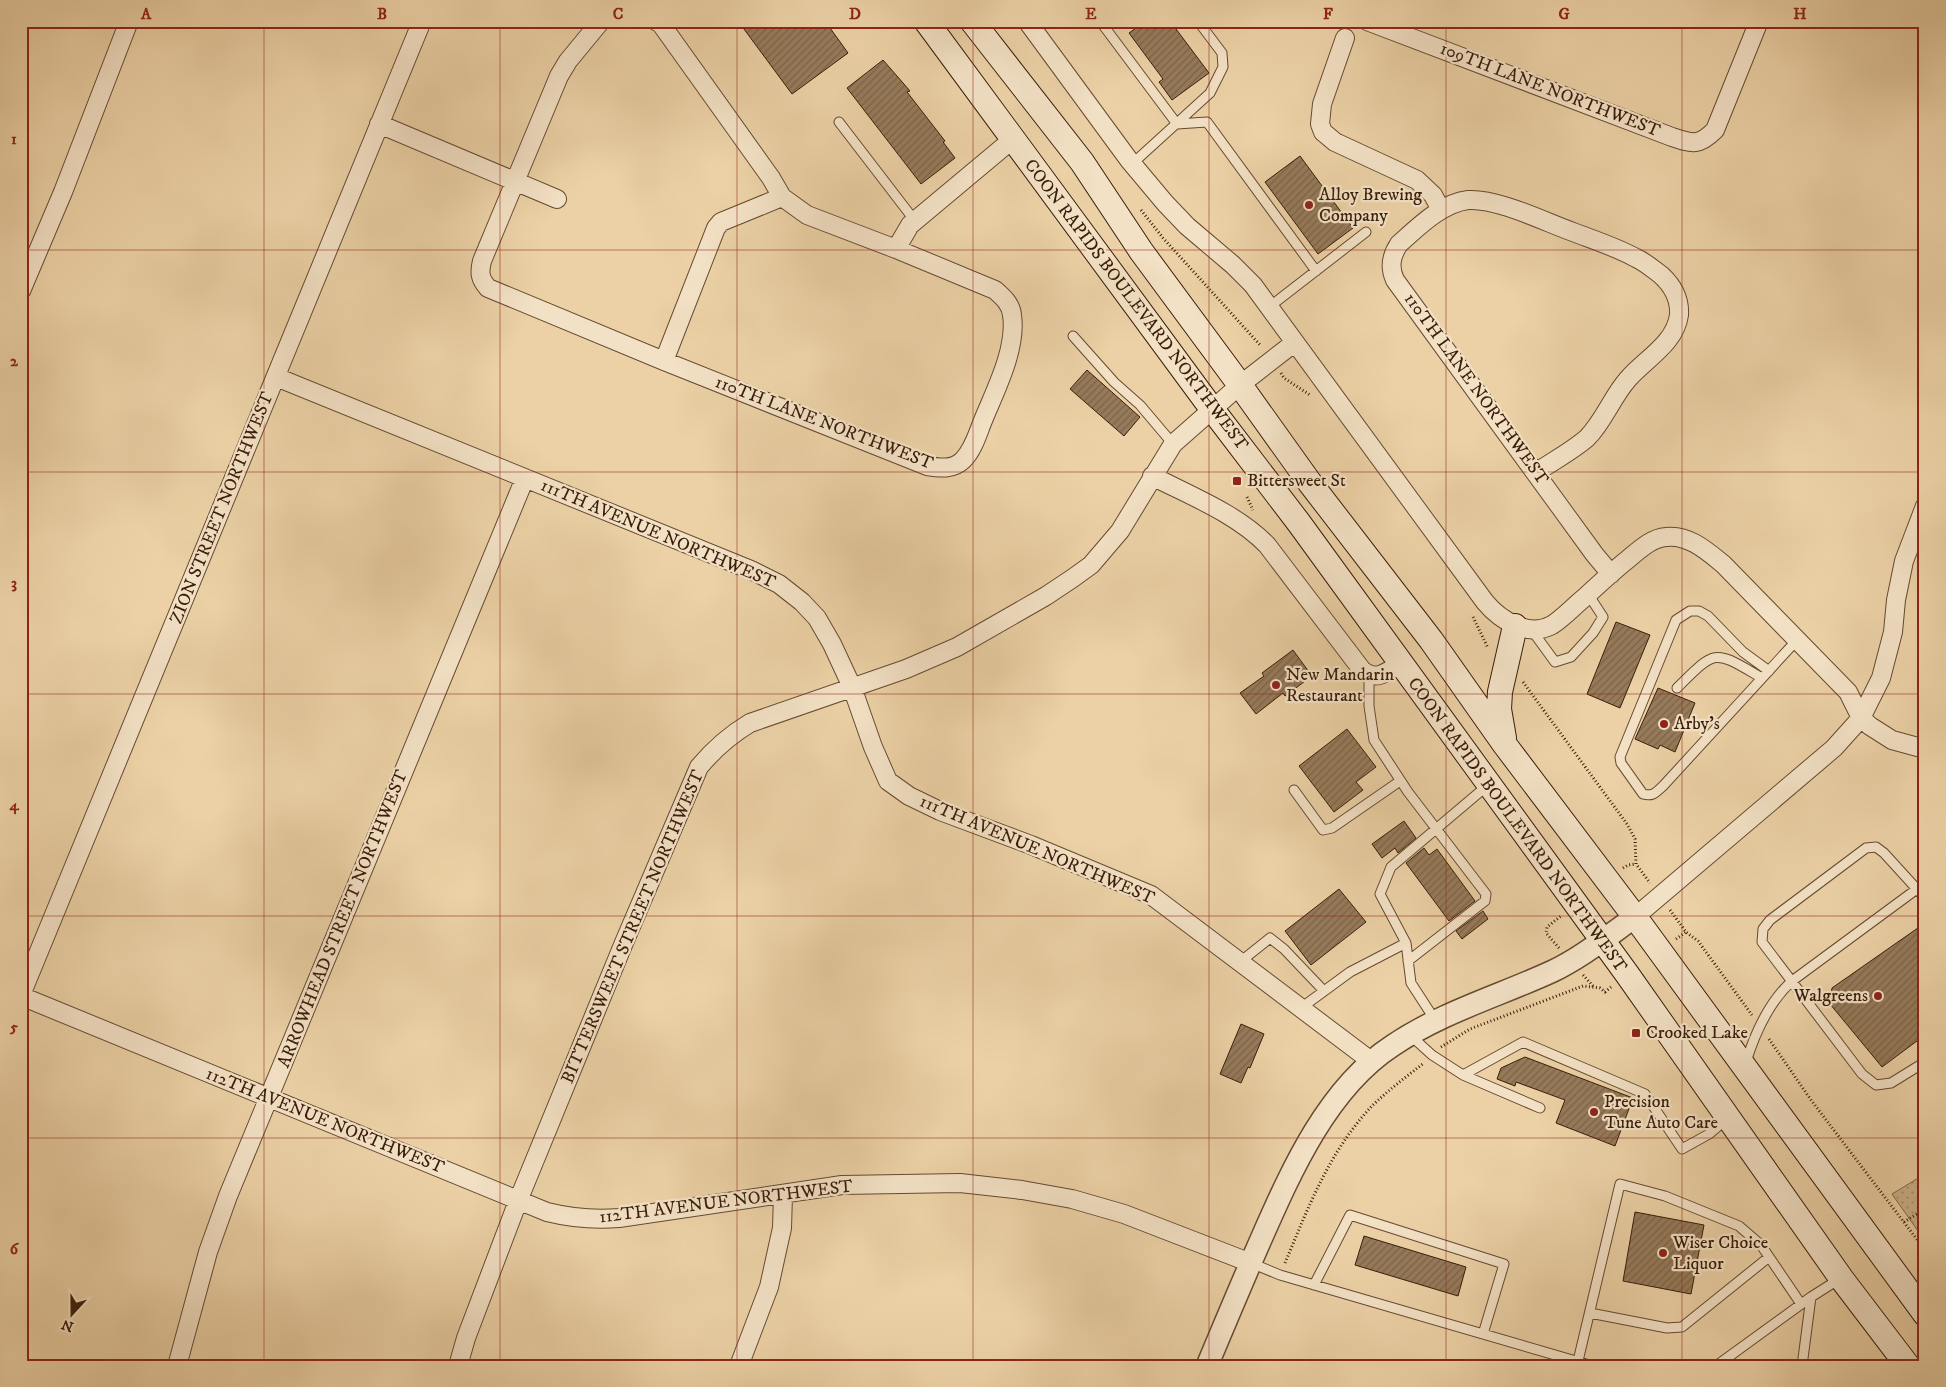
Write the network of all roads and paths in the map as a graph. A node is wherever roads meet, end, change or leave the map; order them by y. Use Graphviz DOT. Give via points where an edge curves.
graph roads {
  1 [pos="129,21"];
  2 [pos="422,21"];
  3 [pos="601,21"];
  4 [pos="656,21"];
  5 [pos="926,21"];
  6 [pos="972,21"];
  7 [pos="1028,21"];
  8 [pos="1100,21"];
  9 [pos="1198,21"];
  10 [pos="1367,21"];
  11 [pos="1759,21"];
  12 [pos="1345,38"];
  13 [pos="839,122"];
  14 [pos="379,124"];
  15 [pos="1177,124"];
  16 [pos="1013,139"];
  17 [pos="1132,164"];
  18 [pos="516,182"];
  19 [pos="782,197"];
  20 [pos="557,199"];
  21 [pos="1441,210"];
  22 [pos="915,221"];
  23 [pos="1366,232"];
  24 [pos="896,249"];
  25 [pos="1316,271"];
  26 [pos="21,291"];
  27 [pos="1268,308"];
  28 [pos="1073,336"];
  29 [pos="1294,343"];
  30 [pos="664,361"];
  31 [pos="276,377"];
  32 [pos="1240,385"];
  33 [pos="1212,409"];
  34 [pos="1173,444"];
  35 [pos="1537,472"];
  36 [pos="1152,476"];
  37 [pos="525,478"];
  38 [pos="1925,506"];
  39 [pos="1611,574"];
  40 [pos="1588,594"];
  41 [pos="1523,628"];
  42 [pos="1797,640"];
  43 [pos="1400,664"];
  44 [pos="1769,671"];
  45 [pos="1369,676"];
  46 [pos="1762,678"];
  47 [pos="1523,681"];
  48 [pos="852,687"];
  49 [pos="1677,688"];
  50 [pos="1861,718"];
  51 [pos="1505,745"];
  52 [pos="1925,750"];
  53 [pos="1400,781"];
  54 [pos="1488,785"];
  55 [pos="1294,790"];
  56 [pos="1437,828"];
  57 [pos="1636,864"];
  58 [pos="1921,886"];
  59 [pos="1925,898"];
  60 [pos="1635,917"];
  61 [pos="1681,926"];
  62 [pos="1601,941"];
  63 [pos="1406,943"];
  64 [pos="1408,961"];
  65 [pos="1240,962"];
  66 [pos="1792,981"];
  67 [pos="1324,991"];
  68 [pos="1605,992"];
  69 [pos="21,995"];
  70 [pos="1301,1008"];
  71 [pos="1435,1020"];
  72 [pos="1756,1021"];
  73 [pos="1410,1035"];
  74 [pos="1766,1035"];
  75 [pos="1432,1055"];
  76 [pos="1371,1062"];
  77 [pos="1925,1062"];
  78 [pos="1745,1068"];
  79 [pos="1463,1075"];
  80 [pos="269,1098"];
  81 [pos="1540,1108"];
  82 [pos="1728,1118"];
  83 [pos="783,1195"];
  84 [pos="518,1201"];
  85 [pos="1925,1208"];
  86 [pos="1904,1222"];
  87 [pos="1925,1250"];
  88 [pos="1769,1257"];
  89 [pos="1251,1263"];
  90 [pos="1280,1275"];
  91 [pos="1841,1278"];
  92 [pos="1314,1285"];
  93 [pos="1811,1297"];
  94 [pos="1801,1304"];
  95 [pos="1590,1312"];
  96 [pos="1925,1314"];
  97 [pos="1483,1334"];
  98 [pos="1578,1361"];
  99 [pos="177,1366"];
  100 [pos="458,1366"];
  101 [pos="739,1366"];
  102 [pos="1207,1366"];
  103 [pos="1593,1366"];
  104 [pos="1716,1366"];
  105 [pos="1802,1366"];
  106 [pos="1908,1366"];
  1 -- 26 [label="street"];
  2 -- 14 [label="street, ZION STREET NORTHWEST"];
  3 -- 18 [label="street, 110TH LANE NORTHWEST" via="559,76"];
  4 -- 19 [label="street, 110TH LANE NORTHWEST"];
  5 -- 16 [label="main road, COON RAPIDS BOULEVARD NORTHWEST"];
  6 -- 32 [label="main road, COON RAPIDS BOULEVARD NORTHWEST" via="1082,162 1141,251"];
  7 -- 17 [label="street"];
  8 -- 15 [label="lane"];
  9 -- 15 [label="lane" via="1222,53 1223,67 1210,93"];
  10 -- 11 [label="street, 109TH LANE NORTHWEST" via="1672,137 1697,143 1715,130"];
  12 -- 21 [label="street" via="1322,104 1320,124 1323,132 1335,142 1417,180 1433,195"];
  13 -- 22 [label="lane"];
  14 -- 18 [label="street"];
  14 -- 31 [label="street, ZION STREET NORTHWEST"];
  15 -- 17 [label="lane"];
  15 -- 25 [label="lane" via="1207,122"];
  16 -- 22 [label="street"];
  16 -- 33 [label="main road, COON RAPIDS BOULEVARD NORTHWEST"];
  17 -- 27 [label="street" via="1181,220 1252,285"];
  18 -- 20 [label="street"];
  18 -- 30 [label="street, 110TH LANE NORTHWEST" via="482,261 479,273 482,281 488,288"];
  19 -- 24 [label="street, 110TH LANE NORTHWEST" via="807,215"];
  19 -- 30 [label="street" via="721,222 716,228"];
  21 -- 35 [label="street, 110TH LANE NORTHWEST" via="1399,244 1394,252 1391,271"];
  21 -- 35 [label="street" via="1454,203 1484,201 1617,249 1661,276 1671,286 1678,303 1679,315 1674,330 1628,379 1594,431"];
  22 -- 24 [label="street"];
  23 -- 25 [label="lane"];
  24 -- 30 [label="street, 110TH LANE NORTHWEST" via="995,290 1006,299 1012,313 1013,327 1002,374 971,449 954,466 927,466"];
  25 -- 27 [label="lane"];
  27 -- 29 [label="street"];
  28 -- 34 [label="lane"];
  29 -- 32 [label="street, BITTERSWEET STREET NORTHWEST"];
  29 -- 41 [label="street" via="1485,602 1497,616"];
  31 -- 37 [label="street, 111TH AVENUE NORTHWEST"];
  31 -- 69 [label="street, ZION STREET NORTHWEST"];
  32 -- 33 [label="street, BITTERSWEET STREET NORTHWEST"];
  32 -- 51 [label="main road, COON RAPIDS BOULEVARD NORTHWEST"];
  33 -- 34 [label="street, BITTERSWEET STREET NORTHWEST"];
  33 -- 43 [label="main road, COON RAPIDS BOULEVARD NORTHWEST"];
  34 -- 36 [label="street, BITTERSWEET STREET NORTHWEST"];
  35 -- 39 [label="street, 110TH LANE NORTHWEST"];
  36 -- 45 [label="street" via="1254,532"];
  36 -- 48 [label="street, BITTERSWEET STREET NORTHWEST" via="1120,531 1091,565 1073,578 957,647 906,670"];
  37 -- 48 [label="street, 111TH AVENUE NORTHWEST" via="779,584 818,618"];
  37 -- 80 [label="street, ARROWHEAD STREET NORTHWEST"];
  38 -- 50 [label="street" via="1904,561 1888,657"];
  39 -- 40 [label="street"];
  39 -- 42 [label="street" via="1650,542 1665,537 1682,538 1702,547 1723,564"];
  40 -- 41 [label="street" via="1550,626"];
  40 -- 41 [label="lane" via="1603,617 1571,657 1555,662"];
  41 -- 51 [label="main road" via="1500,692 1499,709"];
  42 -- 44 [label="lane"];
  42 -- 50 [label="street" via="1848,692"];
  43 -- 45 [label="street" via="1380,676"];
  43 -- 54 [label="main road, COON RAPIDS BOULEVARD NORTHWEST"];
  44 -- 46 [label="lane"];
  44 -- 46 [label="lane" via="1743,652 1708,616 1690,611 1676,620 1620,756 1620,763 1644,794 1653,795"];
  45 -- 53 [label="lane" via="1374,740"];
  46 -- 49 [label="lane" via="1726,657 1714,657 1704,661"];
  47 -- 57 [label="path" via="1627,824 1635,839"];
  48 -- 65 [label="street, 111TH AVENUE NORTHWEST" via="888,781 902,791 940,811 1031,844 1151,895"];
  48 -- 84 [label="street, BITTERSWEET STREET NORTHWEST" via="750,723 732,734 699,767"];
  50 -- 52 [label="street" via="1882,735"];
  50 -- 60 [label="street" via="1834,748"];
  51 -- 60 [label="main road, COON RAPIDS BOULEVARD NORTHWEST"];
  53 -- 55 [label="lane" via="1332,828 1323,830"];
  53 -- 56 [label="lane"];
  54 -- 56 [label="lane"];
  54 -- 62 [label="main road, COON RAPIDS BOULEVARD NORTHWEST"];
  56 -- 63 [label="lane" via="1391,867 1380,894"];
  56 -- 64 [label="lane" via="1486,894 1485,901"];
  58 -- 59 [label="lane"];
  58 -- 66 [label="lane"];
  58 -- 66 [label="lane" via="1876,847 1866,848 1770,920 1763,929 1762,942"];
  60 -- 62 [label="street"];
  60 -- 78 [label="main road, COON RAPIDS BOULEVARD NORTHWEST"];
  61 -- 72 [label="path" via="1698,941"];
  62 -- 71 [label="street" via="1552,971"];
  62 -- 82 [label="main road, COON RAPIDS BOULEVARD NORTHWEST"];
  63 -- 64 [label="lane"];
  63 -- 67 [label="lane" via="1350,972"];
  64 -- 71 [label="lane" via="1411,983"];
  65 -- 67 [label="lane" via="1270,938"];
  65 -- 70 [label="street, 111TH AVENUE NORTHWEST"];
  66 -- 77 [label="lane" via="1862,1074 1876,1085 1891,1083"];
  66 -- 78 [label="lane" via="1780,992 1760,1027"];
  67 -- 70 [label="lane"];
  68 -- 75 [label="path" via="1600,988 1583,986 1470,1029 1446,1042"];
  69 -- 80 [label="street, 112TH AVENUE NORTHWEST"];
  70 -- 76 [label="street, 111TH AVENUE NORTHWEST"];
  71 -- 73 [label="street"];
  73 -- 75 [label="lane"];
  73 -- 76 [label="street"];
  74 -- 86 [label="path"];
  75 -- 79 [label="lane"];
  75 -- 90 [label="path" via="1372,1106 1334,1155"];
  76 -- 89 [label="street" via="1332,1105 1306,1147"];
  78 -- 96 [label="main road, COON RAPIDS BOULEVARD NORTHWEST"];
  79 -- 81 [label="lane"];
  79 -- 82 [label="lane" via="1523,1042 1645,1094 1682,1149 1710,1134"];
  80 -- 84 [label="street, 112TH AVENUE NORTHWEST"];
  80 -- 99 [label="street, ARROWHEAD STREET NORTHWEST" via="208,1252"];
  82 -- 91 [label="main road, COON RAPIDS BOULEVARD NORTHWEST"];
  83 -- 84 [label="street, 112TH AVENUE NORTHWEST" via="595,1220 568,1218"];
  83 -- 89 [label="street, 112TH AVENUE NORTHWEST" via="842,1185 902,1183 960,1183 1022,1190 1072,1199 1124,1214"];
  83 -- 101 [label="street" via="782,1228 769,1287"];
  84 -- 100 [label="street, BITTERSWEET STREET NORTHWEST"];
  85 -- 86 [label="path"];
  86 -- 87 [label="path"];
  88 -- 94 [label="lane"];
  88 -- 95 [label="lane" via="1682,1327 1667,1328"];
  88 -- 95 [label="lane" via="1761,1245 1739,1226 1665,1196 1620,1184"];
  89 -- 90 [label="lane"];
  89 -- 102 [label="street"];
  90 -- 92 [label="lane"];
  91 -- 93 [label="lane"];
  91 -- 106 [label="main road, COON RAPIDS BOULEVARD NORTHWEST"];
  92 -- 97 [label="lane"];
  92 -- 97 [label="lane" via="1350,1215 1504,1264"];
  93 -- 94 [label="lane"];
  93 -- 105 [label="lane"];
  94 -- 104 [label="lane"];
  95 -- 98 [label="lane"];
  97 -- 98 [label="lane"];
  98 -- 103 [label="lane"];
}
